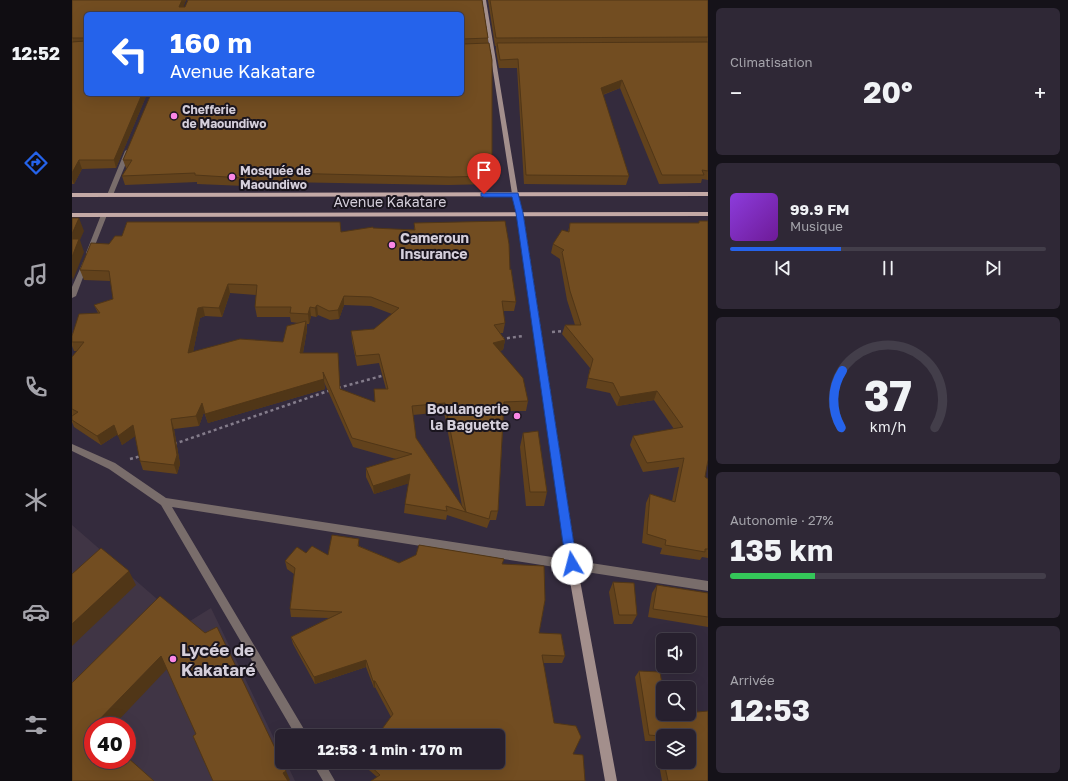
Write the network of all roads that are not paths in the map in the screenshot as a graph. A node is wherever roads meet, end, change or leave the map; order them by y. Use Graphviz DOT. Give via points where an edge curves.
graph roads {
  1 [pos="484,0"];
  2 [pos="131,145"];
  3 [pos="515,194"];
  4 [pos="708,194"];
  5 [pos="72,195"];
  6 [pos="110,195"];
  7 [pos="520,213"];
  8 [pos="708,214"];
  9 [pos="72,215"];
  10 [pos="104,215"];
  11 [pos="72,296"];
  12 [pos="72,447"];
  13 [pos="164,502"];
  14 [pos="572,564"];
  15 [pos="708,586"];
  16 [pos="298,729"];
  17 [pos="322,769"];
  18 [pos="329,781"];
  19 [pos="611,781"];
  1 -- 3 [label="street"];
  2 -- 6 [label="street"];
  3 -- 4 [label="main road, Avenue Kakatare"];
  3 -- 6 [label="main road, Avenue Kakatare"];
  3 -- 7 [label="street"];
  5 -- 6 [label="main road, Avenue Kakatare"];
  7 -- 8 [label="main road, Avenue Kakatare"];
  7 -- 10 [label="main road, Avenue Kakatare"];
  7 -- 14 [label="street"];
  9 -- 10 [label="main road, Avenue Kakatare"];
  10 -- 11 [label="street"];
  12 -- 13 [label="street" via="112,466"];
  13 -- 14 [label="street"];
  13 -- 16 [label="street"];
  14 -- 15 [label="street"];
  14 -- 19 [label="street"];
  17 -- 18 [label="street"];
}
